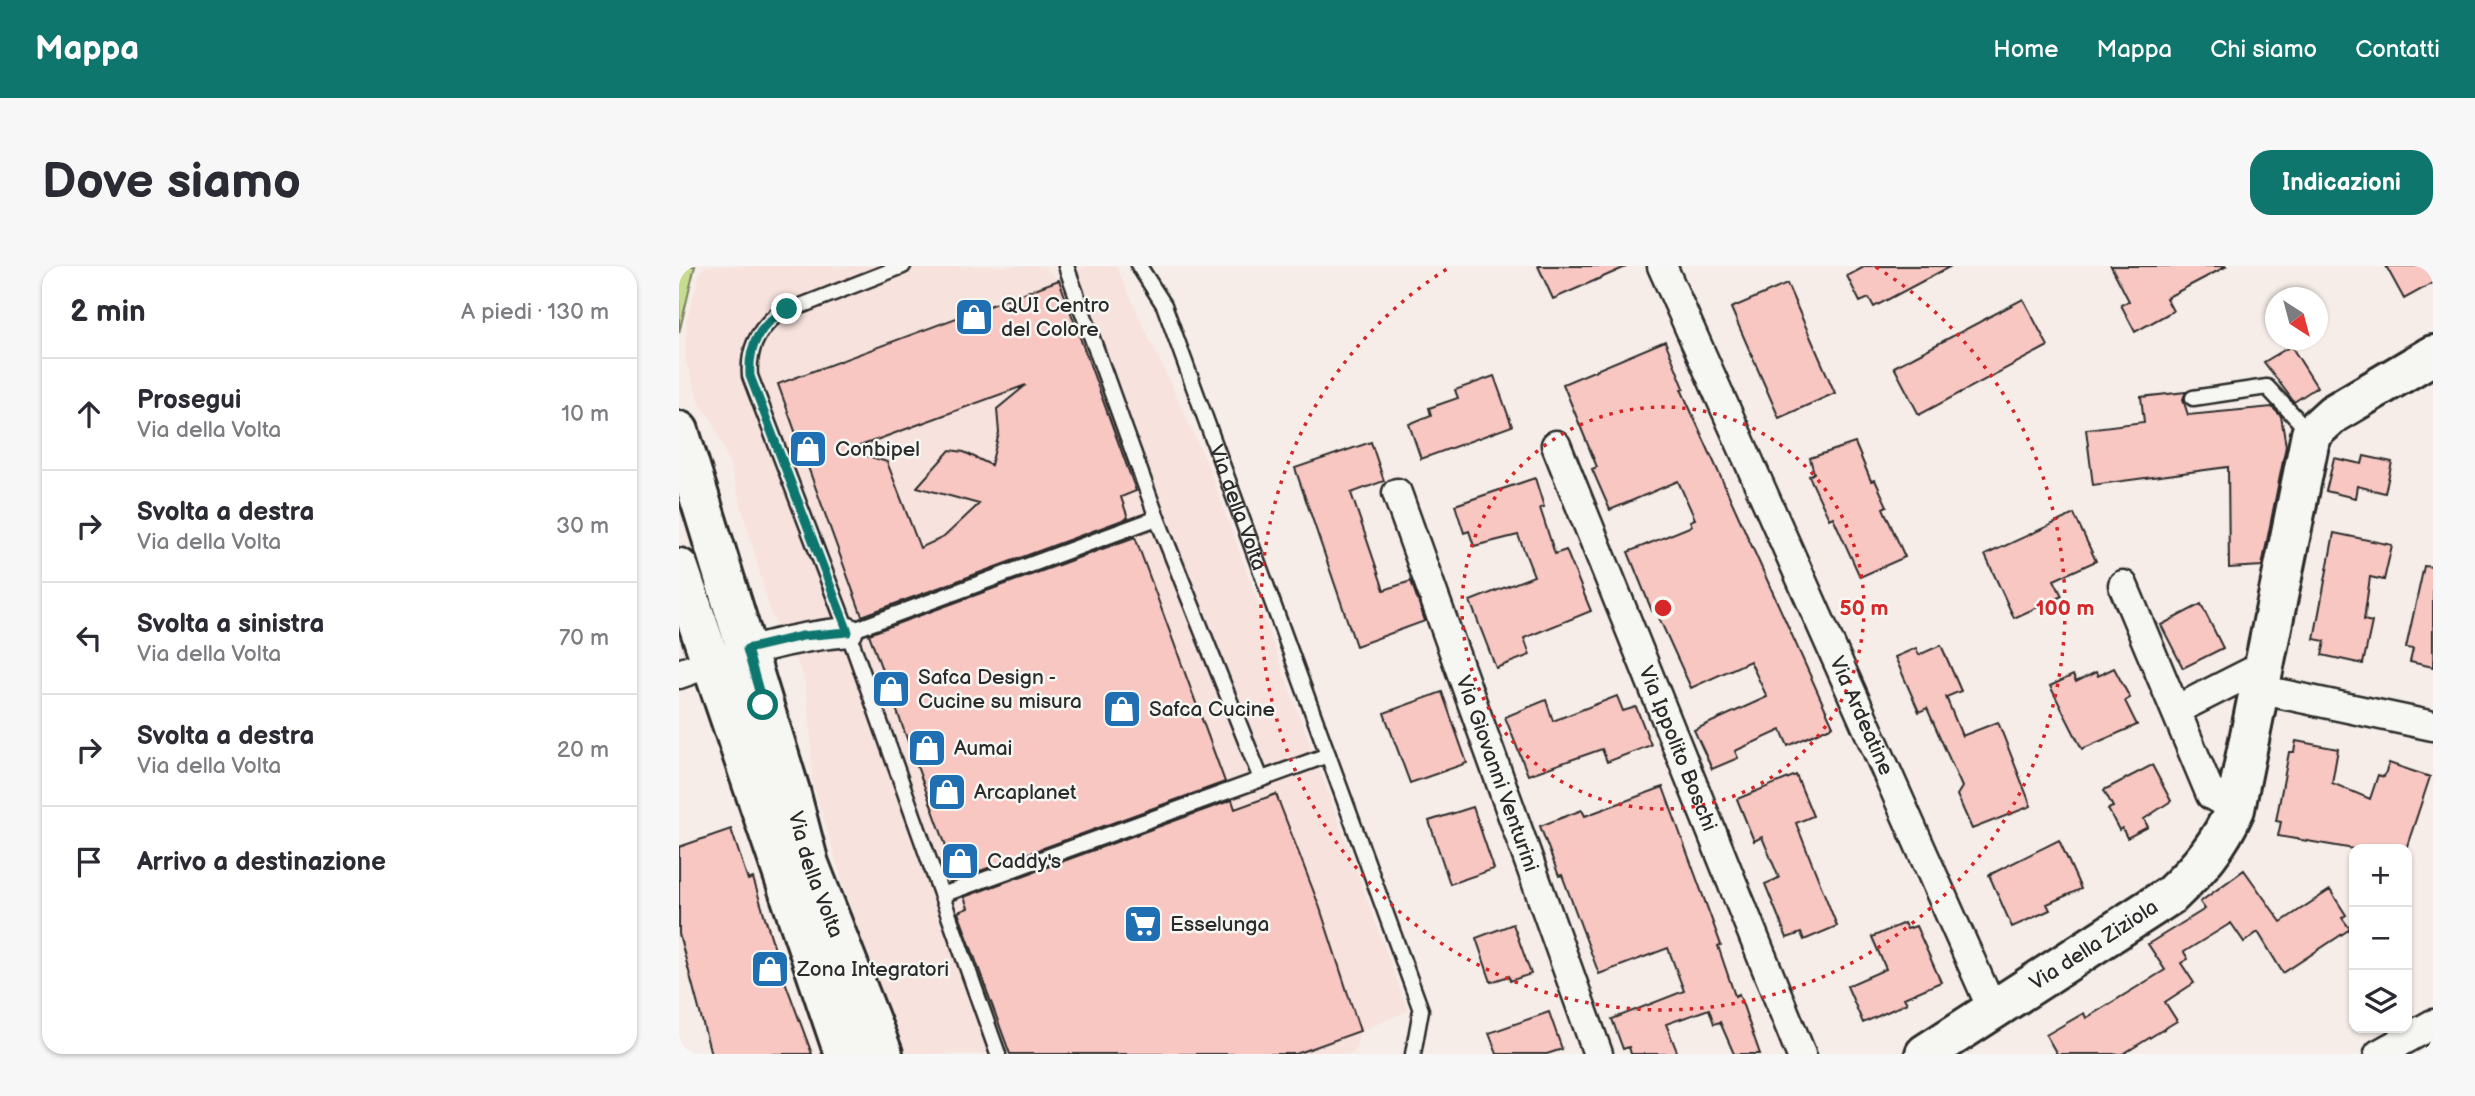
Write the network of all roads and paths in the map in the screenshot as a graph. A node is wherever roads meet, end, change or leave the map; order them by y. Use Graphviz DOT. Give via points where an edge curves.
graph roads {
  1 [pos="903,266"];
  2 [pos="1066,266"];
  3 [pos="1139,266"];
  4 [pos="1662,266"];
  5 [pos="2433,355"];
  6 [pos="2193,398"];
  7 [pos="679,431"];
  8 [pos="2311,434"];
  9 [pos="1556,445"];
  10 [pos="1397,493"];
  11 [pos="1157,518"];
  12 [pos="679,568"];
  13 [pos="2123,585"];
  14 [pos="848,632"];
  15 [pos="701,661"];
  16 [pos="2271,679"];
  17 [pos="2176,710"];
  18 [pos="2433,726"];
  19 [pos="1328,755"];
  20 [pos="1268,777"];
  21 [pos="2235,809"];
  22 [pos="942,895"];
  23 [pos="1993,1011"];
  24 [pos="2433,1024"];
  25 [pos="844,1054"];
  26 [pos="883,1054"];
  27 [pos="998,1054"];
  28 [pos="1412,1054"];
  29 [pos="1598,1054"];
  30 [pos="1801,1054"];
  31 [pos="1925,1054"];
  32 [pos="2379,1054"];
  1 -- 14 [label="lane" via="775,316 751,349 750,376"];
  2 -- 11 [label="lane"];
  3 -- 19 [label="lane, Via della Volta" via="1164,305"];
  4 -- 23 [label="street, Via Ardeatine"];
  5 -- 8 [label="main road" via="2333,414"];
  6 -- 8 [label="lane" via="2267,387"];
  7 -- 15 [label="main road, Via della Volta"];
  8 -- 16 [label="main road, Via della Ziziola"];
  9 -- 30 [label="street, Via Ippolito Boschi"];
  10 -- 29 [label="street, Via Giovanni Venturini"];
  11 -- 14 [label="lane"];
  11 -- 20 [label="lane"];
  12 -- 15 [label="main road, Via della Volta"];
  13 -- 17 [label="street"];
  14 -- 15 [label="street" via="802,636"];
  14 -- 22 [label="lane"];
  15 -- 25 [label="main road, Via della Volta"];
  15 -- 26 [label="main road, Via della Volta" via="809,864"];
  16 -- 17 [label="street"];
  16 -- 18 [label="street" via="2353,710"];
  16 -- 21 [label="main road, Via della Ziziola"];
  17 -- 21 [label="street" via="2211,795"];
  19 -- 20 [label="lane"];
  19 -- 28 [label="lane, Via della Volta" via="1420,1010"];
  20 -- 22 [label="lane"];
  21 -- 23 [label="main road, Via della Ziziola" via="2216,846 2172,894"];
  22 -- 27 [label="lane"];
  23 -- 31 [label="main road, Via della Ziziola"];
  24 -- 32 [label="street"];
}
